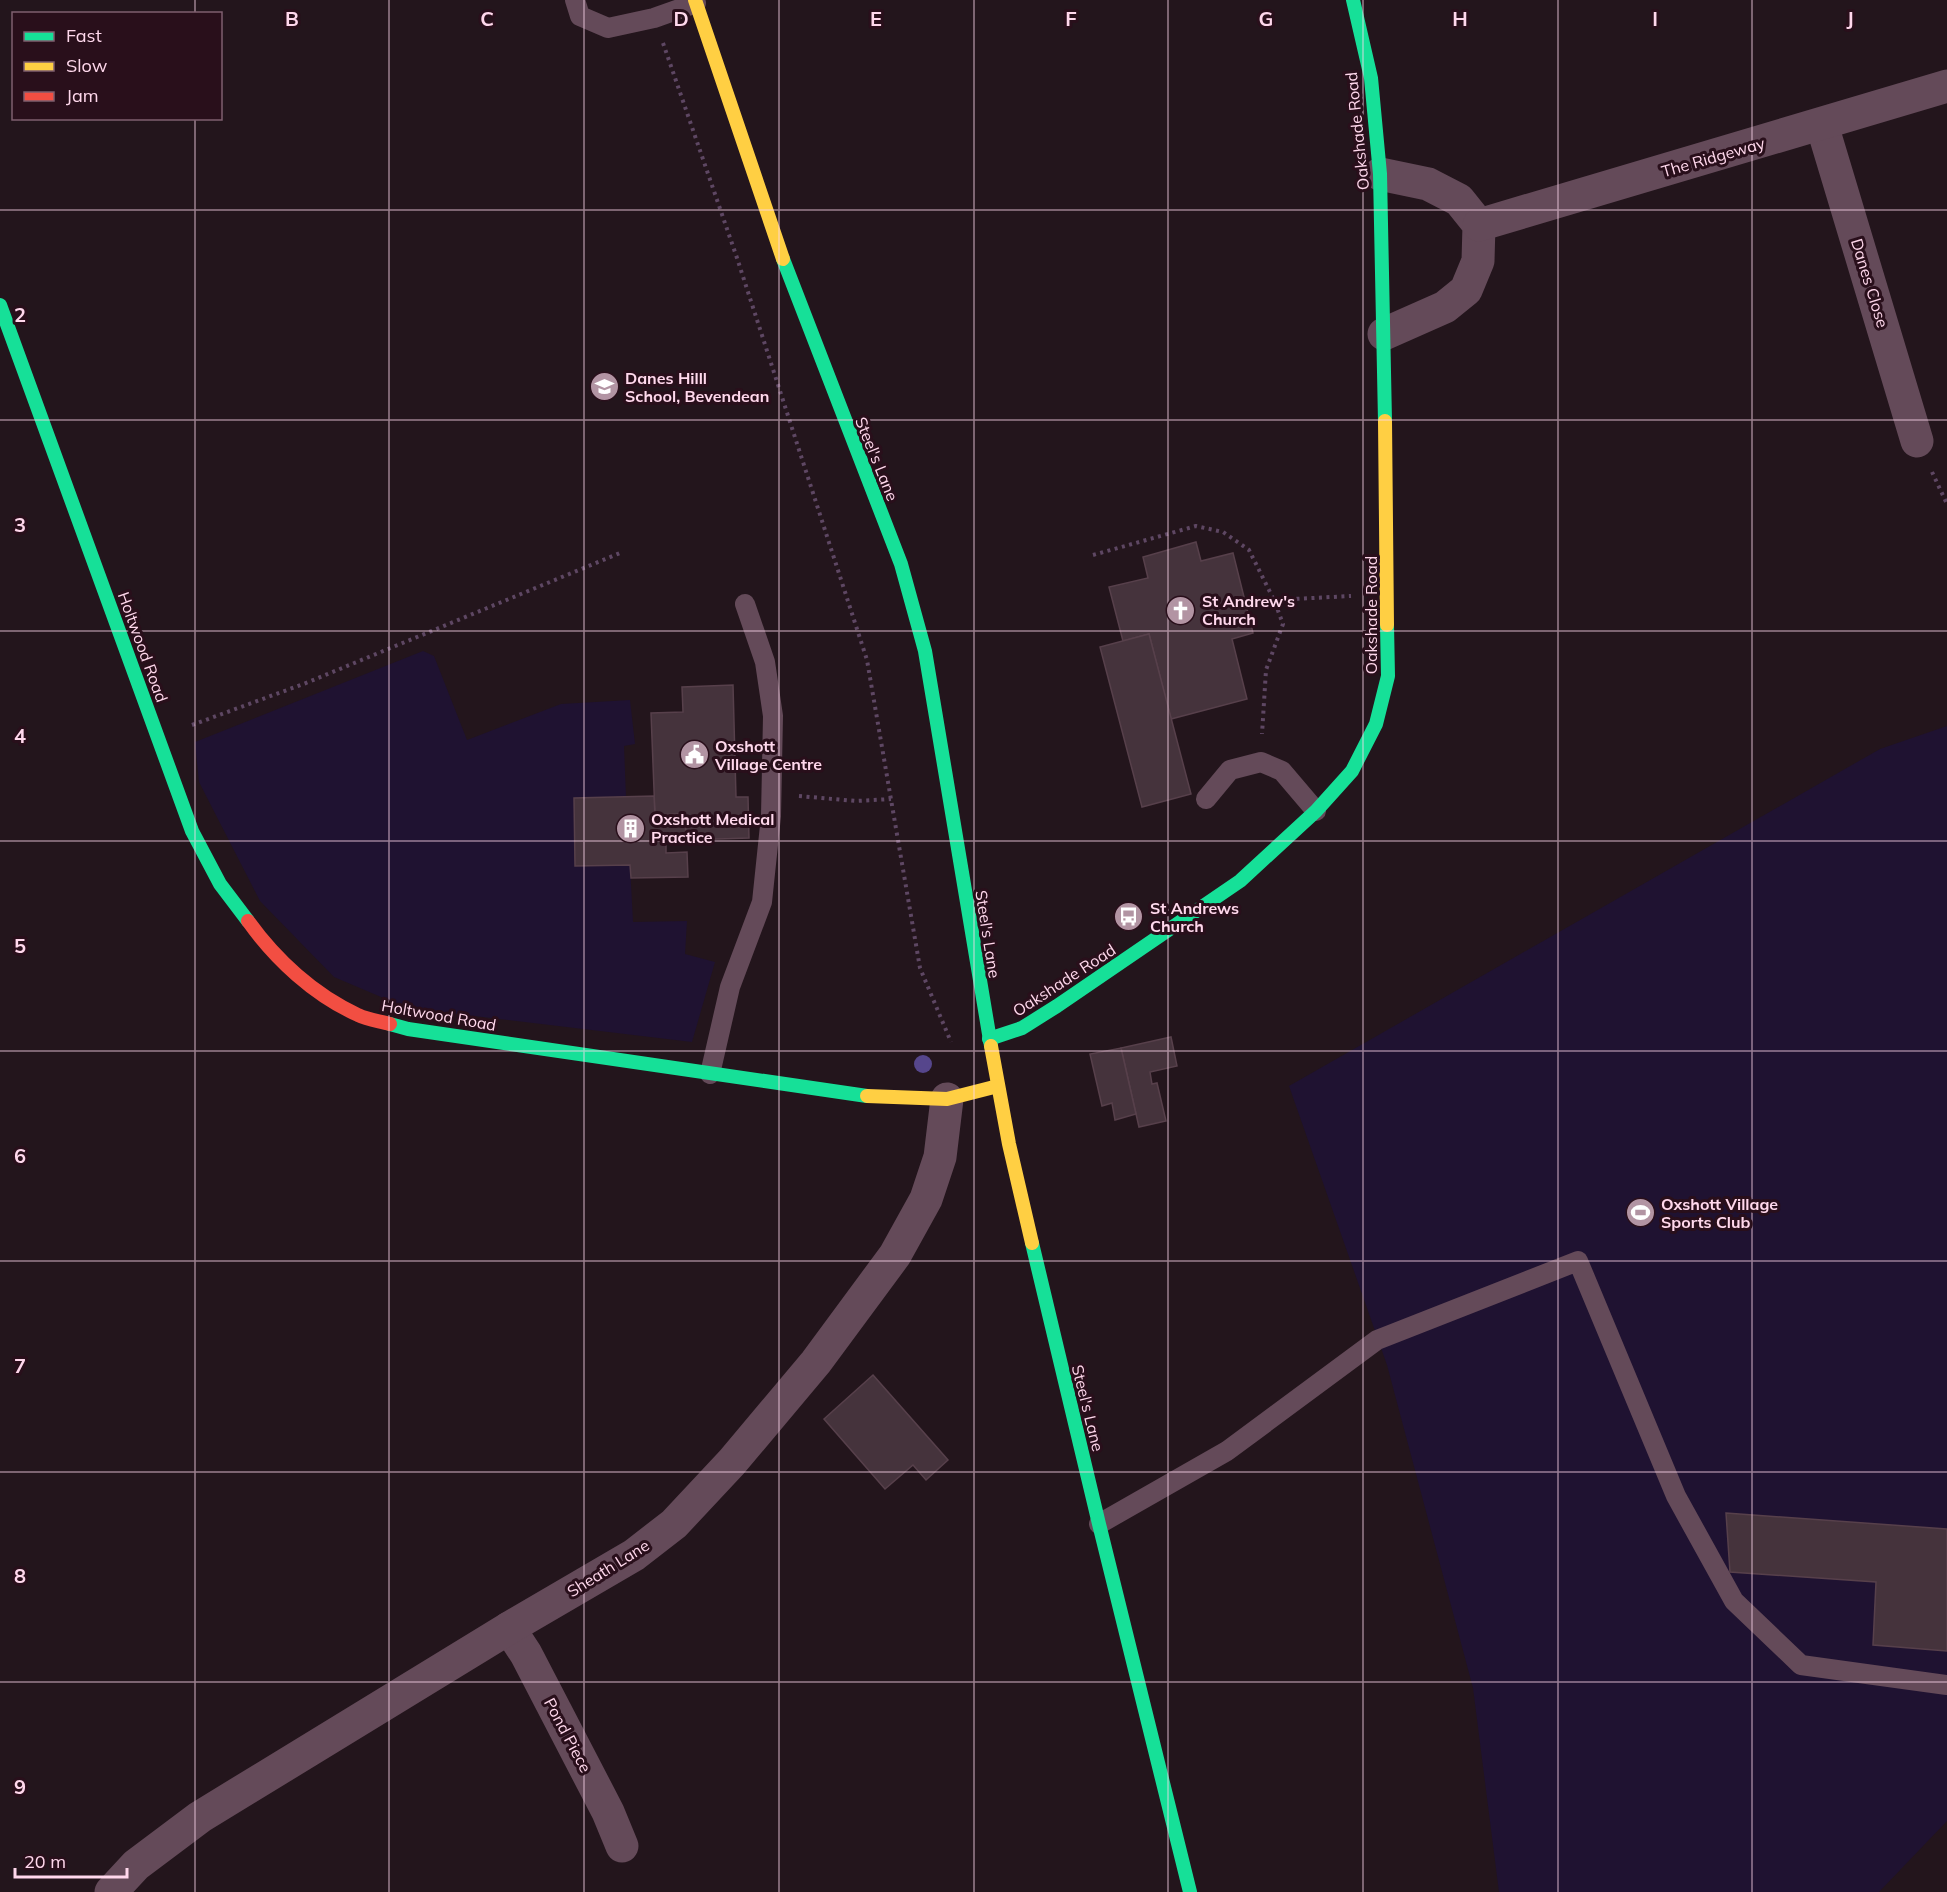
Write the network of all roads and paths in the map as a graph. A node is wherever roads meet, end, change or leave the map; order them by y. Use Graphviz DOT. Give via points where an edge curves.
graph roads {
  1 [pos="575,0"];
  2 [pos="1353,0"];
  3 [pos="696,2"];
  4 [pos="654,18"];
  5 [pos="1947,86"];
  6 [pos="1822,125"];
  7 [pos="1380,174"];
  8 [pos="1479,225"];
  9 [pos="0,305"];
  10 [pos="1384,334"];
  11 [pos="1917,441"];
  12 [pos="620,553"];
  13 [pos="1093,555"];
  14 [pos="1388,594"];
  15 [pos="1274,600"];
  16 [pos="745,604"];
  17 [pos="158,737"];
  18 [pos="1261,762"];
  19 [pos="891,799"];
  20 [pos="1206,799"];
  21 [pos="1316,811"];
  22 [pos="771,816"];
  23 [pos="989,1039"];
  24 [pos="710,1074"];
  25 [pos="998,1086"];
  26 [pos="958,1096"];
  27 [pos="1099,1524"];
  28 [pos="509,1628"];
  29 [pos="1947,1685"];
  30 [pos="622,1846"];
  31 [pos="111,1892"];
  32 [pos="1190,1892"];
  1 -- 4 [label="lane" via="580,16 608,28"];
  2 -- 7 [label="street, Oakshade Road" via="1371,78"];
  3 -- 4 [label="lane"];
  3 -- 23 [label="street, Steel's Lane" via="777,244 901,564 925,651"];
  4 -- 19 [label="path" via="737,258 867,660"];
  5 -- 6 [label="street, The Ridgeway"];
  6 -- 8 [label="street, The Ridgeway"];
  6 -- 11 [label="street, Danes Close"];
  7 -- 8 [label="street" via="1438,189 1459,200"];
  7 -- 10 [label="street, Oakshade Road"];
  8 -- 10 [label="street" via="1478,261 1467,290 1445,307"];
  9 -- 17 [label="street, Holtwood Road"];
  10 -- 14 [label="street, Oakshade Road"];
  12 -- 17 [label="path" via="306,683"];
  13 -- 15 [label="path" via="1196,526 1223,532 1249,550"];
  14 -- 15 [label="path"];
  14 -- 21 [label="street, Oakshade Road" via="1388,676 1376,724 1352,771"];
  15 -- 18 [label="path" via="1283,624 1266,670"];
  16 -- 22 [label="lane" via="765,662 773,716"];
  17 -- 24 [label="street, Holtwood Road" via="192,831 220,884 263,942 304,983 359,1016 408,1029"];
  18 -- 20 [label="lane" via="1230,770"];
  18 -- 21 [label="lane" via="1282,771"];
  19 -- 22 [label="path" via="856,801 790,795"];
  19 -- 26 [label="path" via="920,968"];
  21 -- 23 [label="street, Oakshade Road" via="1240,881 1136,954 1022,1028"];
  22 -- 24 [label="lane" via="762,902 730,987"];
  23 -- 25 [label="street, Steel's Lane"];
  24 -- 26 [label="street, Holtwood Road" via="879,1098"];
  25 -- 26 [label="street, Holtwood Road"];
  25 -- 27 [label="street, Steel's Lane"];
  26 -- 28 [label="street, Sheath Lane" via="926,1199 895,1256 808,1371 732,1462 674,1524 634,1555"];
  27 -- 29 [label="lane" via="1227,1451 1377,1340 1578,1261 1676,1497 1734,1601 1801,1665"];
  27 -- 32 [label="street, Steel's Lane"];
  28 -- 30 [label="street, Pond Piece" via="608,1812"];
  28 -- 31 [label="street, Sheath Lane" via="200,1817 136,1865"];
}
